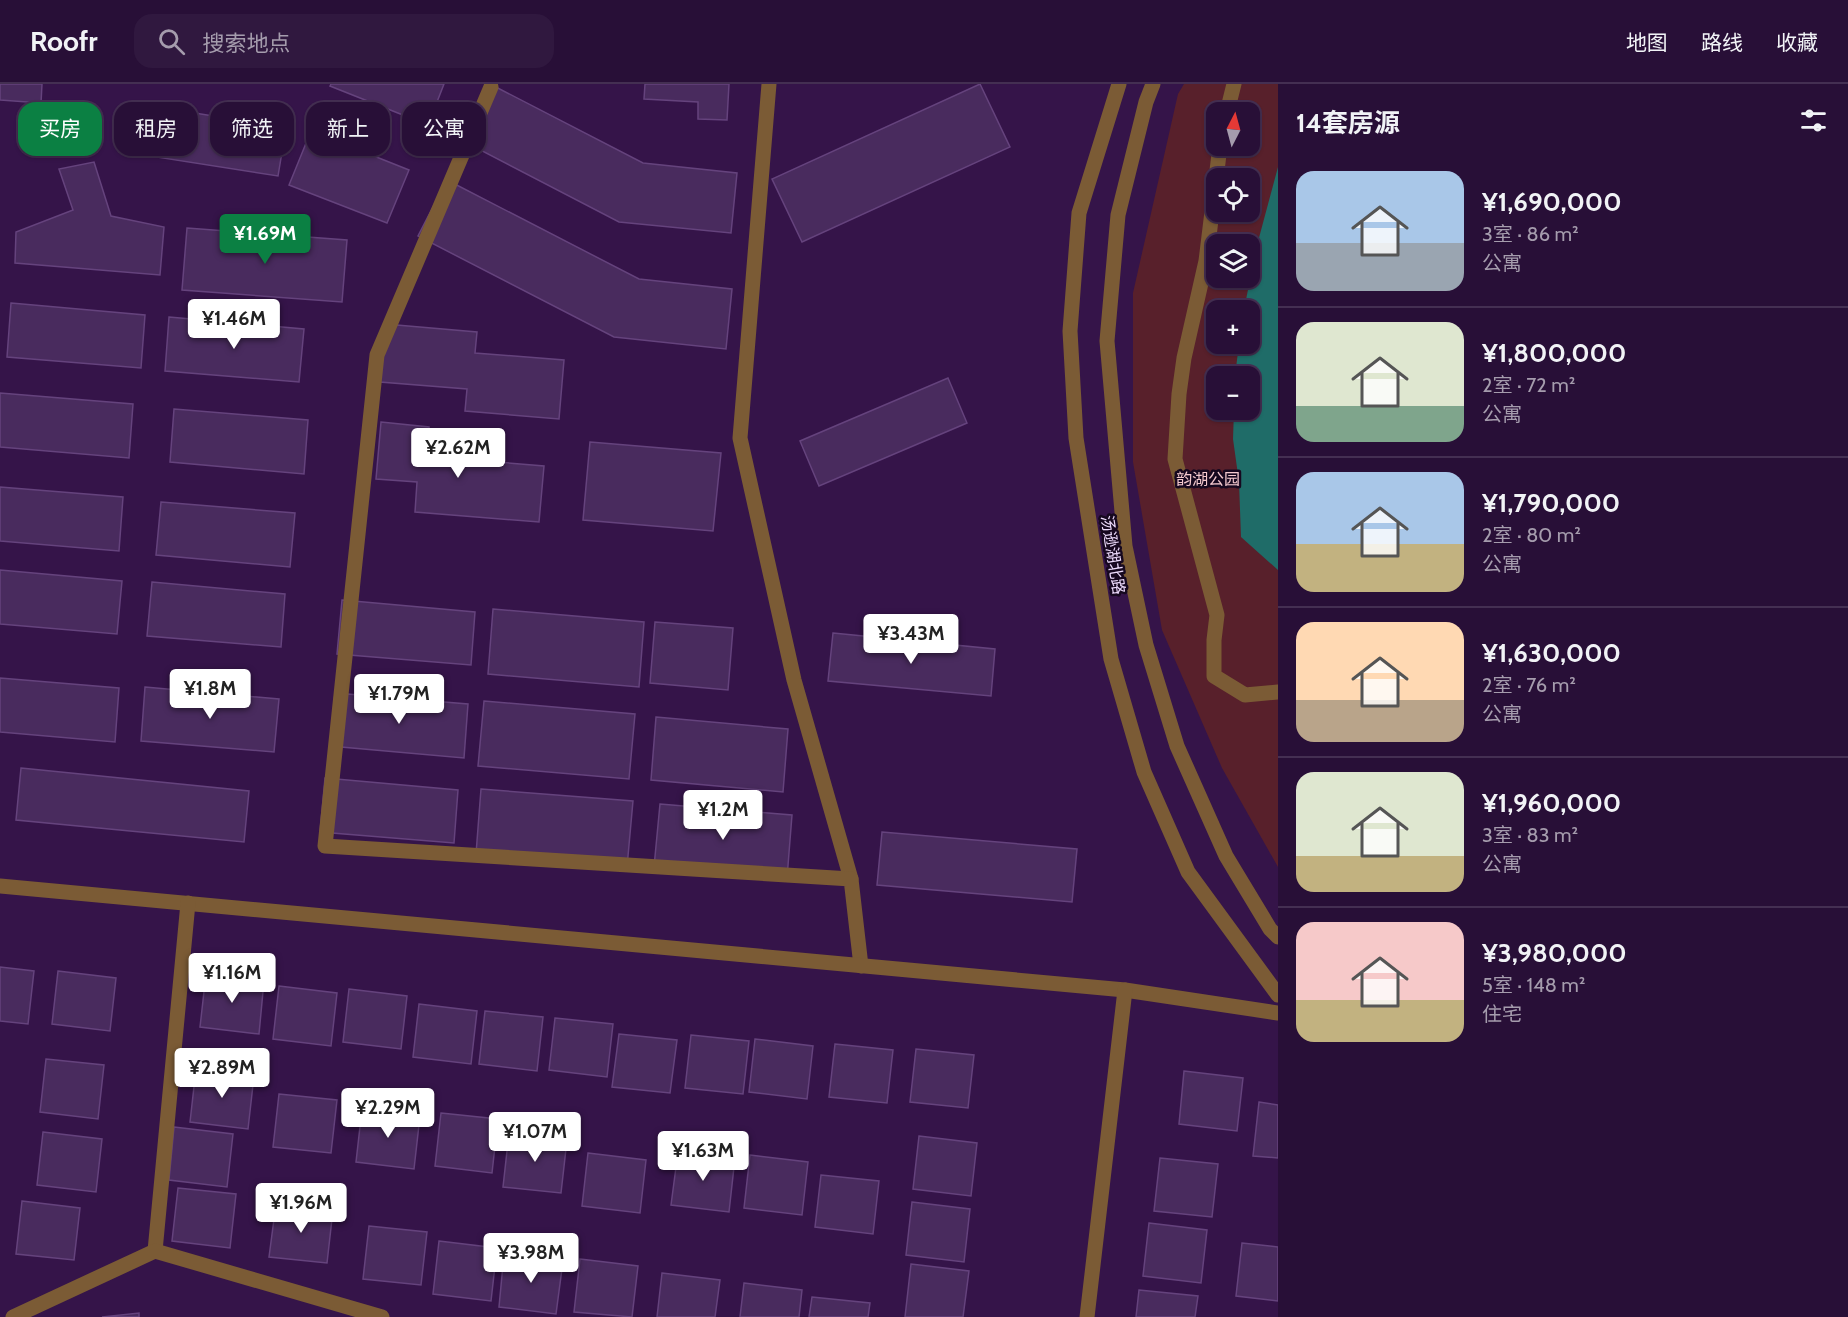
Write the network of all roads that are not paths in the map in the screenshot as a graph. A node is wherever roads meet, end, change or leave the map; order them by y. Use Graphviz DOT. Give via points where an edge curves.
graph roads {
  1 [pos="769,84"];
  2 [pos="1119,84"];
  3 [pos="1153,84"];
  4 [pos="1234,84"];
  5 [pos="491,87"];
  6 [pos="1230,102"];
  7 [pos="1219,156"];
  8 [pos="1278,692"];
  9 [pos="851,879"];
  10 [pos="0,886"];
  11 [pos="188,903"];
  12 [pos="1278,937"];
  13 [pos="861,966"];
  14 [pos="1125,990"];
  15 [pos="1278,995"];
  16 [pos="1278,1013"];
  17 [pos="155,1251"];
  18 [pos="14,1317"];
  19 [pos="382,1317"];
  20 [pos="1088,1317"];
  1 -- 9 [label="street" via="740,438 794,680"];
  2 -- 15 [label="street, 汤逊湖北路" via="1079,213 1070,331 1076,438 1110,659 1144,772 1188,872"];
  3 -- 12 [label="street, 汤逊湖北路" via="1118,215 1107,341 1125,546 1146,645 1177,746 1226,856"];
  4 -- 6 [label="street"];
  5 -- 9 [label="street" via="377,355 325,846"];
  7 -- 8 [label="street" via="1206,261 1181,376 1175,459 1217,615 1214,676 1245,695"];
  9 -- 13 [label="street"];
  10 -- 11 [label="street"];
  11 -- 13 [label="street"];
  11 -- 17 [label="street"];
  13 -- 14 [label="street"];
  14 -- 16 [label="street"];
  14 -- 20 [label="street"];
  17 -- 18 [label="street"];
  17 -- 19 [label="street"];
}
